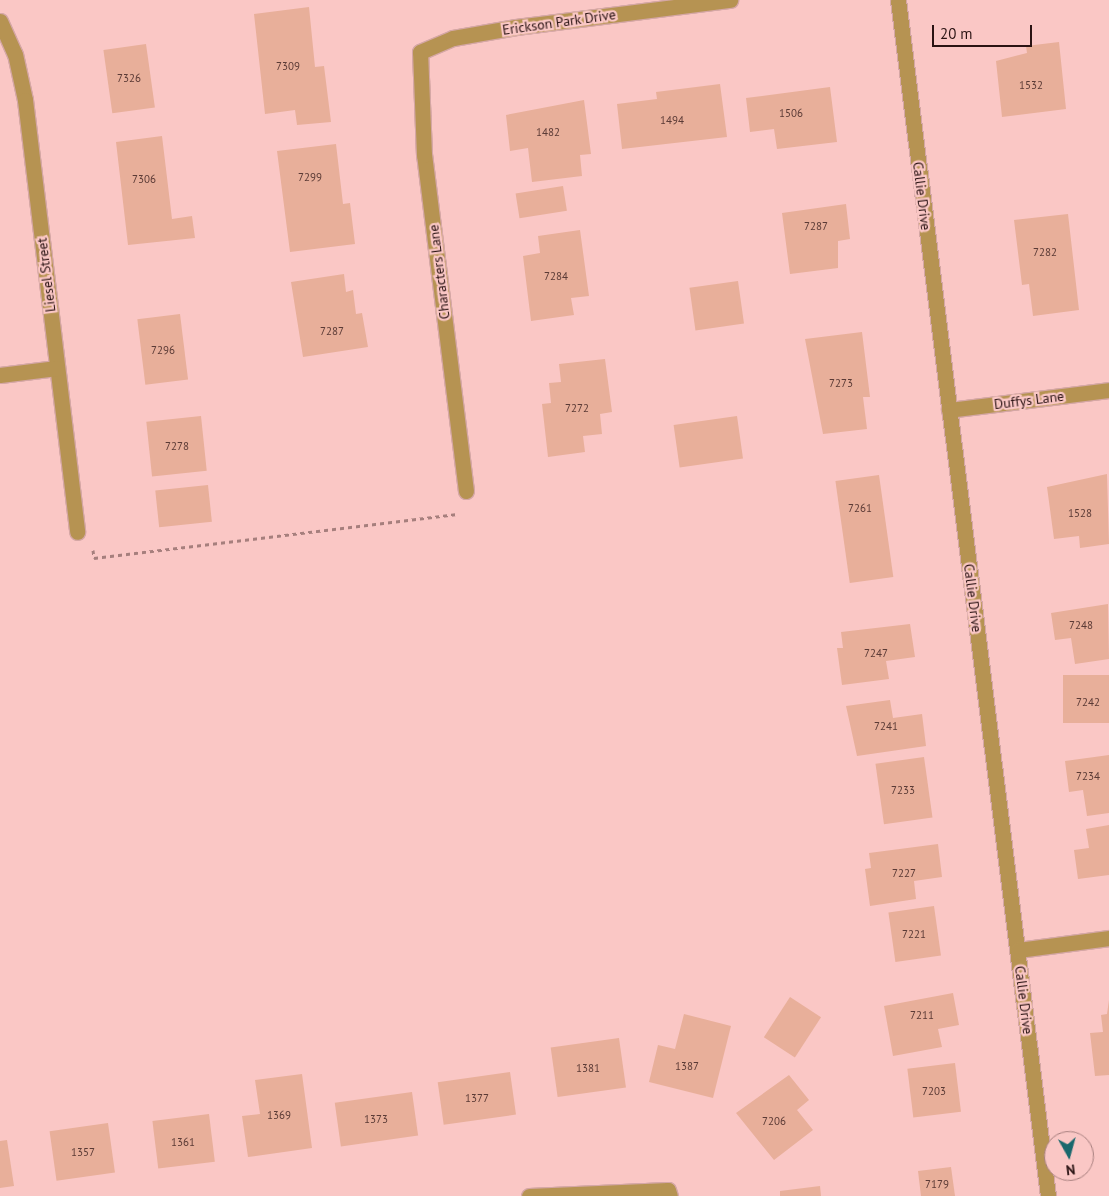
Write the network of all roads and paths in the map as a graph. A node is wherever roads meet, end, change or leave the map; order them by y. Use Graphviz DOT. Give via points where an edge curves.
graph roads {
  1 [pos="730,0"];
  2 [pos="898,0"];
  3 [pos="0,21"];
  4 [pos="420,52"];
  5 [pos="57,368"];
  6 [pos="0,375"];
  7 [pos="1109,390"];
  8 [pos="949,410"];
  9 [pos="466,491"];
  10 [pos="78,532"];
  11 [pos="1109,938"];
  12 [pos="1018,950"];
  13 [pos="669,1193"];
  14 [pos="529,1196"];
  15 [pos="1048,1196"];
  1 -- 4 [label="street, Erickson Park Drive" via="516,27 453,38"];
  2 -- 8 [label="street, Callie Drive"];
  3 -- 5 [label="street, Liesel Street" via="15,54 25,100"];
  4 -- 9 [label="street, Characters Lane" via="424,155"];
  5 -- 6 [label="street"];
  5 -- 10 [label="street, Liesel Street"];
  7 -- 8 [label="street, Duffys Lane"];
  8 -- 12 [label="street, Callie Drive"];
  9 -- 10 [label="path" via="455,514 94,558 93,545"];
  11 -- 12 [label="street"];
  12 -- 15 [label="street, Callie Drive"];
  13 -- 14 [label="street"];
}
